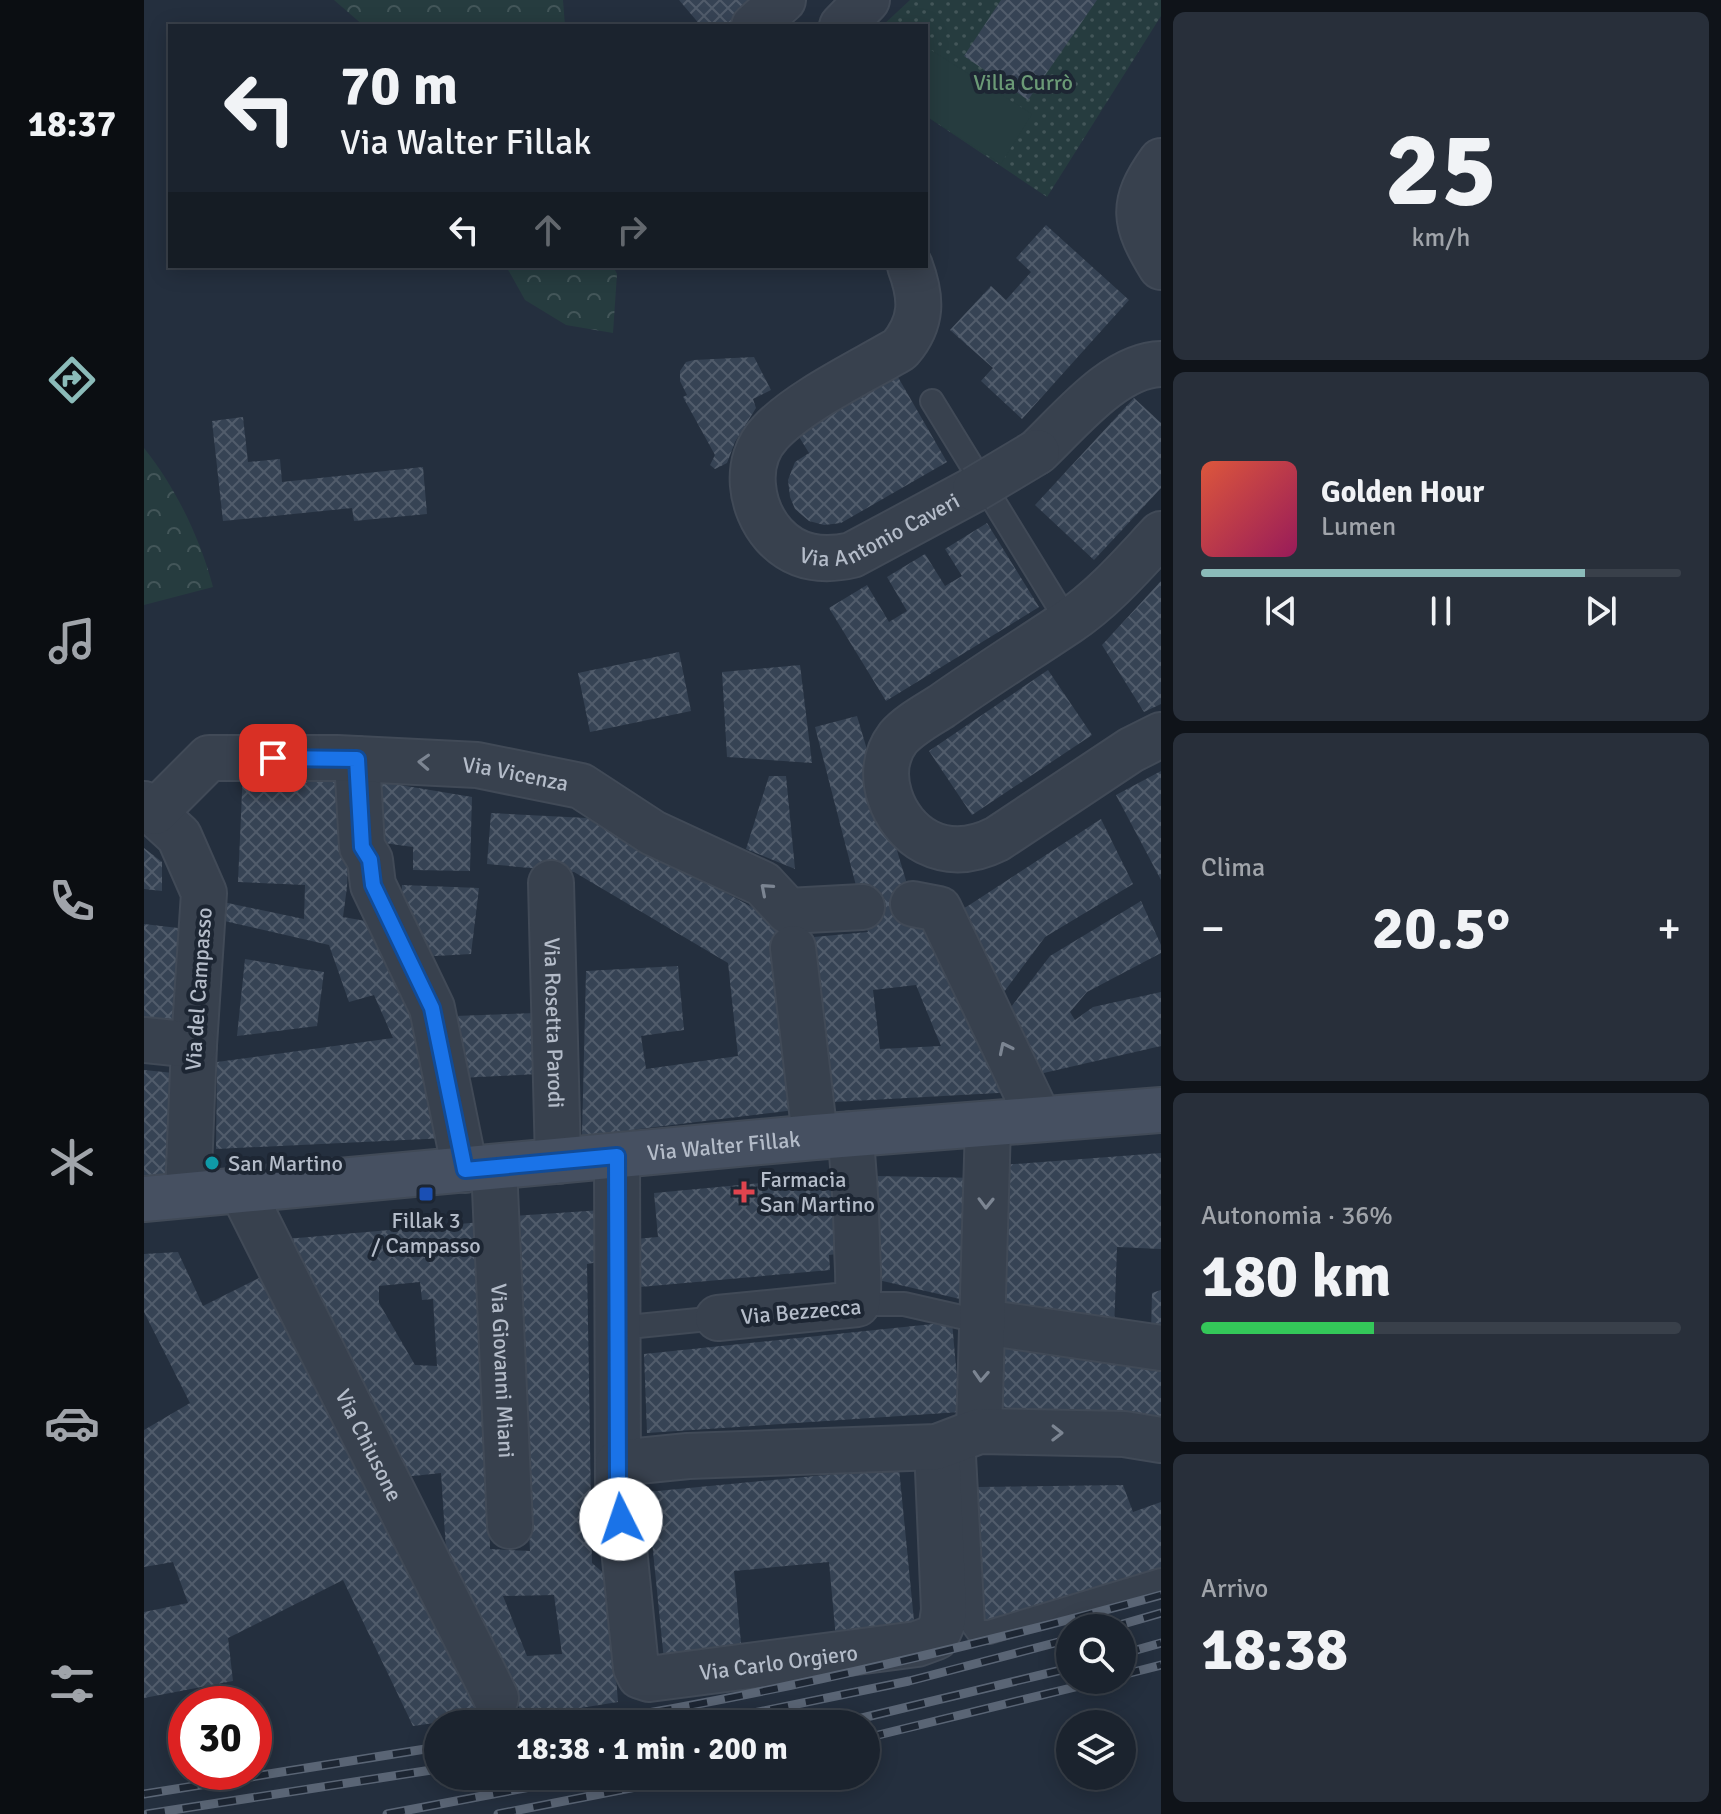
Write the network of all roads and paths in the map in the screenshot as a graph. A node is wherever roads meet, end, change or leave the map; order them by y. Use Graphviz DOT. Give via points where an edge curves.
graph roads {
  1 [pos="783,0"];
  2 [pos="867,0"];
  3 [pos="756,24"];
  4 [pos="844,24"];
  5 [pos="1161,161"];
  6 [pos="1161,267"];
  7 [pos="911,268"];
  8 [pos="1161,364"];
  9 [pos="932,401"];
  10 [pos="1161,534"];
  11 [pos="1068,622"];
  12 [pos="1161,735"];
  13 [pos="357,759"];
  14 [pos="150,808"];
  15 [pos="551,883"];
  16 [pos="913,904"];
  17 [pos="862,907"];
  18 [pos="793,948"];
  19 [pos="144,1040"];
  20 [pos="194,1045"];
  21 [pos="1161,1110"];
  22 [pos="1039,1119"];
  23 [pos="988,1125"];
  24 [pos="832,1135"];
  25 [pos="617,1156"];
  26 [pos="558,1161"];
  27 [pos="480,1169"];
  28 [pos="242,1191"];
  29 [pos="188,1194"];
  30 [pos="144,1199"];
  31 [pos="857,1304"];
  32 [pos="718,1318"];
  33 [pos="983,1322"];
  34 [pos="618,1328"];
  35 [pos="1161,1348"];
  36 [pos="960,1438"];
  37 [pos="1161,1440"];
  38 [pos="618,1463"];
  39 [pos="510,1526"];
  40 [pos="1161,1580"];
  41 [pos="496,1698"];
  1 -- 3 [label="street"];
  2 -- 4 [label="street"];
  5 -- 6 [label="street" via="1148,178 1138,213 1143,239"];
  7 -- 8 [label="street, Via Antonio Caveri, bridge" via="920,311 911,337 900,349 797,410 770,433 756,459 756,508 783,545 799,555 852,555 1037,452 1113,380"];
  9 -- 11 [label="lane"];
  10 -- 11 [label="street" via="1114,585"];
  11 -- 12 [label="street" via="898,738 885,772 888,792 910,829 939,847 979,848"];
  13 -- 14 [label="street, Via Vicenza" via="209,758"];
  17 -- 13 [label="street, Via Vicenza, one-way" via="788,911 763,884 653,833 581,786 477,765"];
  13 -- 27 [label="street, Via Giovanni Miani" via="362,847 370,860 373,885 432,1008"];
  14 -- 20 [label="street, Via del Campasso" via="179,836 204,893"];
  15 -- 26 [label="street, Via Rosetta Parodi"];
  22 -- 16 [label="street, one-way" via="939,909"];
  18 -- 24 [label="street"];
  19 -- 20 [label="street"];
  20 -- 29 [label="street, Via del Campasso"];
  21 -- 22 [label="main road, Via Walter Fillak"];
  22 -- 23 [label="main road, Via Walter Fillak"];
  23 -- 24 [label="main road, Via Walter Fillak"];
  23 -- 33 [label="street, one-way"];
  24 -- 25 [label="main road, Via Walter Fillak"];
  24 -- 31 [label="street" via="857,1200"];
  25 -- 26 [label="main road, Via Walter Fillak"];
  25 -- 34 [label="street, Via Carlo Orgiero"];
  26 -- 27 [label="main road, Via Walter Fillak"];
  27 -- 28 [label="main road, Via Walter Fillak"];
  27 -- 39 [label="street, Via Giovanni Miani"];
  28 -- 29 [label="main road, Via Walter Fillak"];
  28 -- 41 [label="street, Via Chiusone"];
  29 -- 30 [label="main road, Via Walter Fillak"];
  31 -- 32 [label="street, Via Bezzecca"];
  31 -- 33 [label="lane, Via Bezzecca" via="904,1304"];
  32 -- 34 [label="lane, Via Bezzecca"];
  33 -- 35 [label="street, Via Bezzecca"];
  33 -- 36 [label="street, one-way"];
  34 -- 38 [label="street, Via Carlo Orgiero"];
  36 -- 37 [label="street, one-way" via="1124,1434"];
  36 -- 38 [label="street"];
  36 -- 38 [label="street, Via Carlo Orgiero" via="944,1610 936,1637 917,1644 649,1679 636,1668"];
  36 -- 40 [label="lane" via="973,1625 978,1632"];
}
